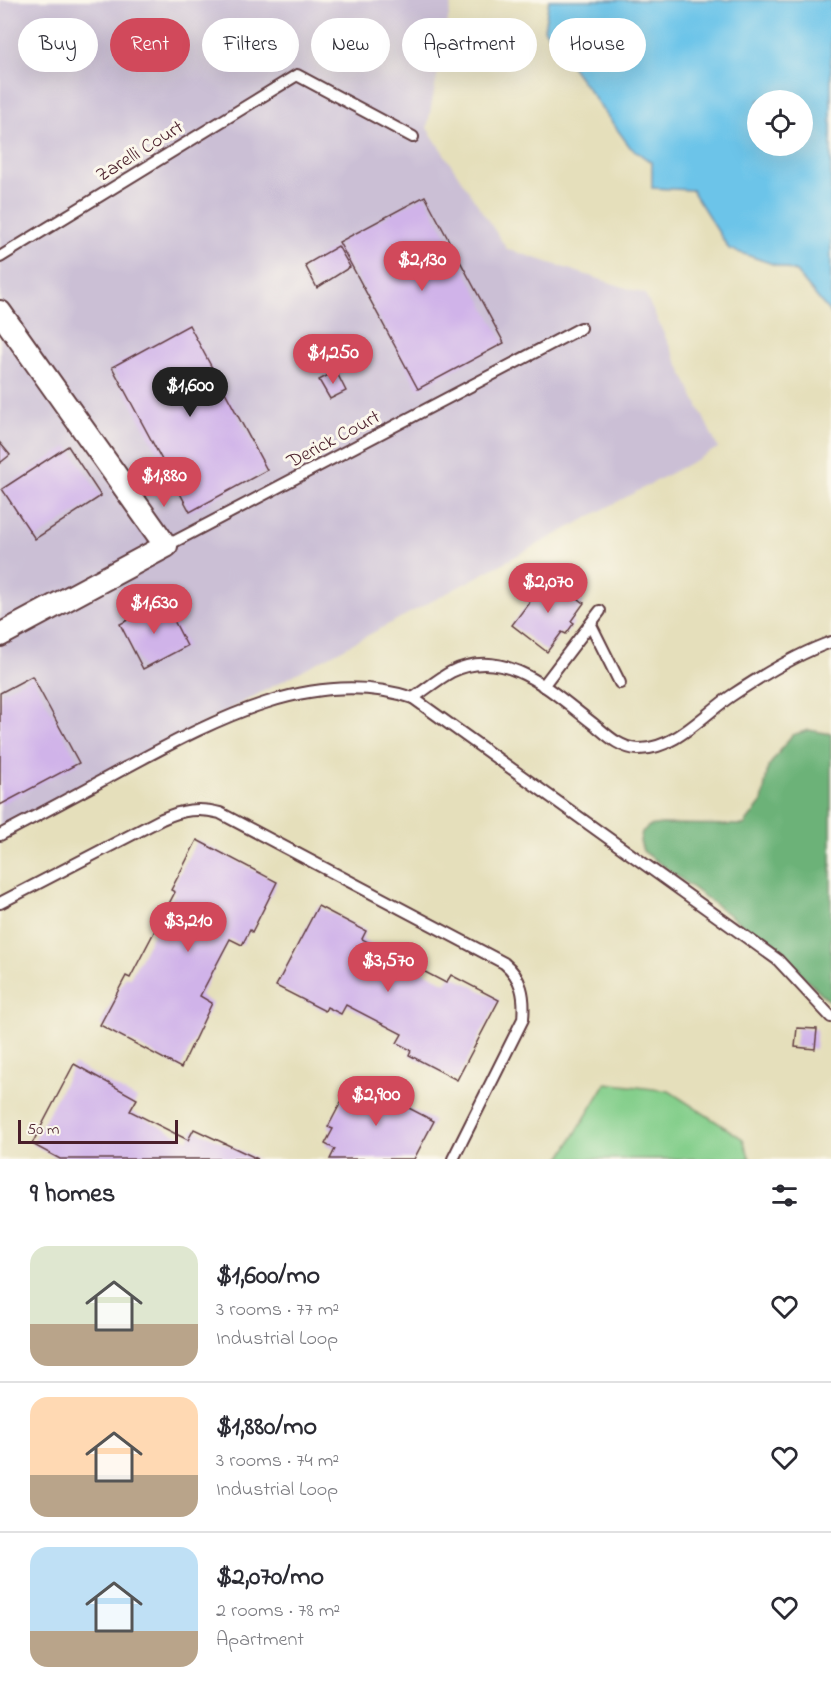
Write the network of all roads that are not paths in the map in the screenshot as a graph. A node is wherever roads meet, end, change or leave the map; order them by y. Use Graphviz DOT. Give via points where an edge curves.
graph roads {
  1 [pos="413,137"];
  2 [pos="0,257"];
  3 [pos="0,312"];
  4 [pos="581,328"];
  5 [pos="166,546"];
  6 [pos="600,611"];
  7 [pos="591,625"];
  8 [pos="0,635"];
  9 [pos="831,642"];
  10 [pos="620,683"];
  11 [pos="543,686"];
  12 [pos="413,698"];
  13 [pos="0,835"];
  14 [pos="0,903"];
  15 [pos="831,1017"];
  16 [pos="453,1159"];
  1 -- 2 [label="lane, Zarelli Court" via="297,75"];
  3 -- 5 [label="street"];
  4 -- 5 [label="lane, Derick Court"];
  5 -- 8 [label="street"];
  6 -- 7 [label="lane"];
  7 -- 10 [label="lane"];
  7 -- 11 [label="lane"];
  9 -- 11 [label="lane" via="733,695 675,738 656,747 621,746"];
  11 -- 12 [label="lane" via="511,667 490,664 451,672"];
  12 -- 13 [label="lane" via="390,690 365,689 312,692 276,700 187,735"];
  12 -- 15 [label="lane" via="778,960"];
  14 -- 16 [label="lane" via="162,819 188,809 209,810 504,963 523,993 523,1019"];
}
